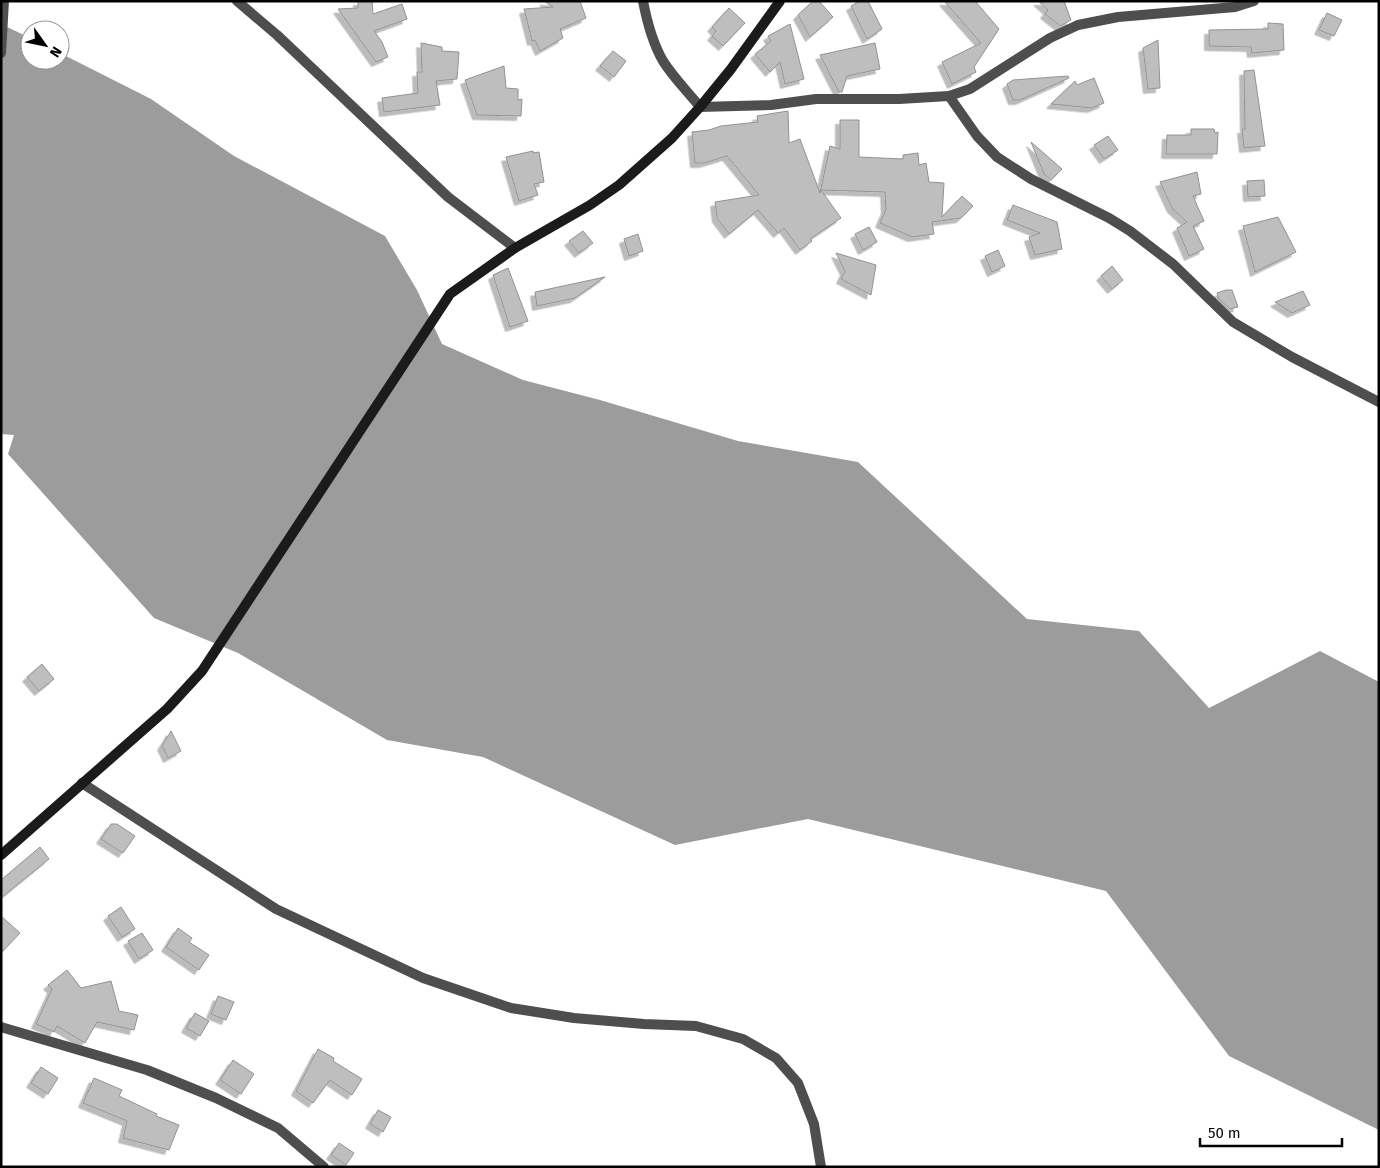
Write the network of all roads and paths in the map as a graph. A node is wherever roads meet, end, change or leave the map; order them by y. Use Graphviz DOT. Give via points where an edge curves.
graph roads {
  1 [pos="4,1"];
  2 [pos="237,1"];
  3 [pos="643,1"];
  4 [pos="780,1"];
  5 [pos="1254,1"];
  6 [pos="1,52"];
  7 [pos="950,96"];
  8 [pos="700,107"];
  9 [pos="515,248"];
  10 [pos="1379,402"];
  11 [pos="82,783"];
  12 [pos="1,854"];
  13 [pos="1,1027"];
  14 [pos="324,1167"];
  15 [pos="821,1167"];
  1 -- 6 [label="street"];
  2 -- 9 [label="street" via="277,34 448,197"];
  3 -- 8 [label="street" via="650,30 664,62"];
  4 -- 8 [label="street"];
  5 -- 7 [label="street" via="1235,7 1118,17 1078,25 1050,38 970,89"];
  7 -- 8 [label="street" via="816,99 771,105"];
  7 -- 10 [label="street" via="977,136 997,157 1031,179 1130,231 1173,264 1234,322 1292,357"];
  8 -- 9 [label="street" via="672,138 619,185"];
  9 -- 11 [label="street" via="450,294 202,671 167,709"];
  11 -- 12 [label="street"];
  11 -- 15 [label="street" via="276,909 423,978 512,1008 574,1018 696,1026 743,1039 776,1058 798,1083 814,1124"];
  13 -- 14 [label="street" via="147,1070 216,1098 278,1128"];
}
